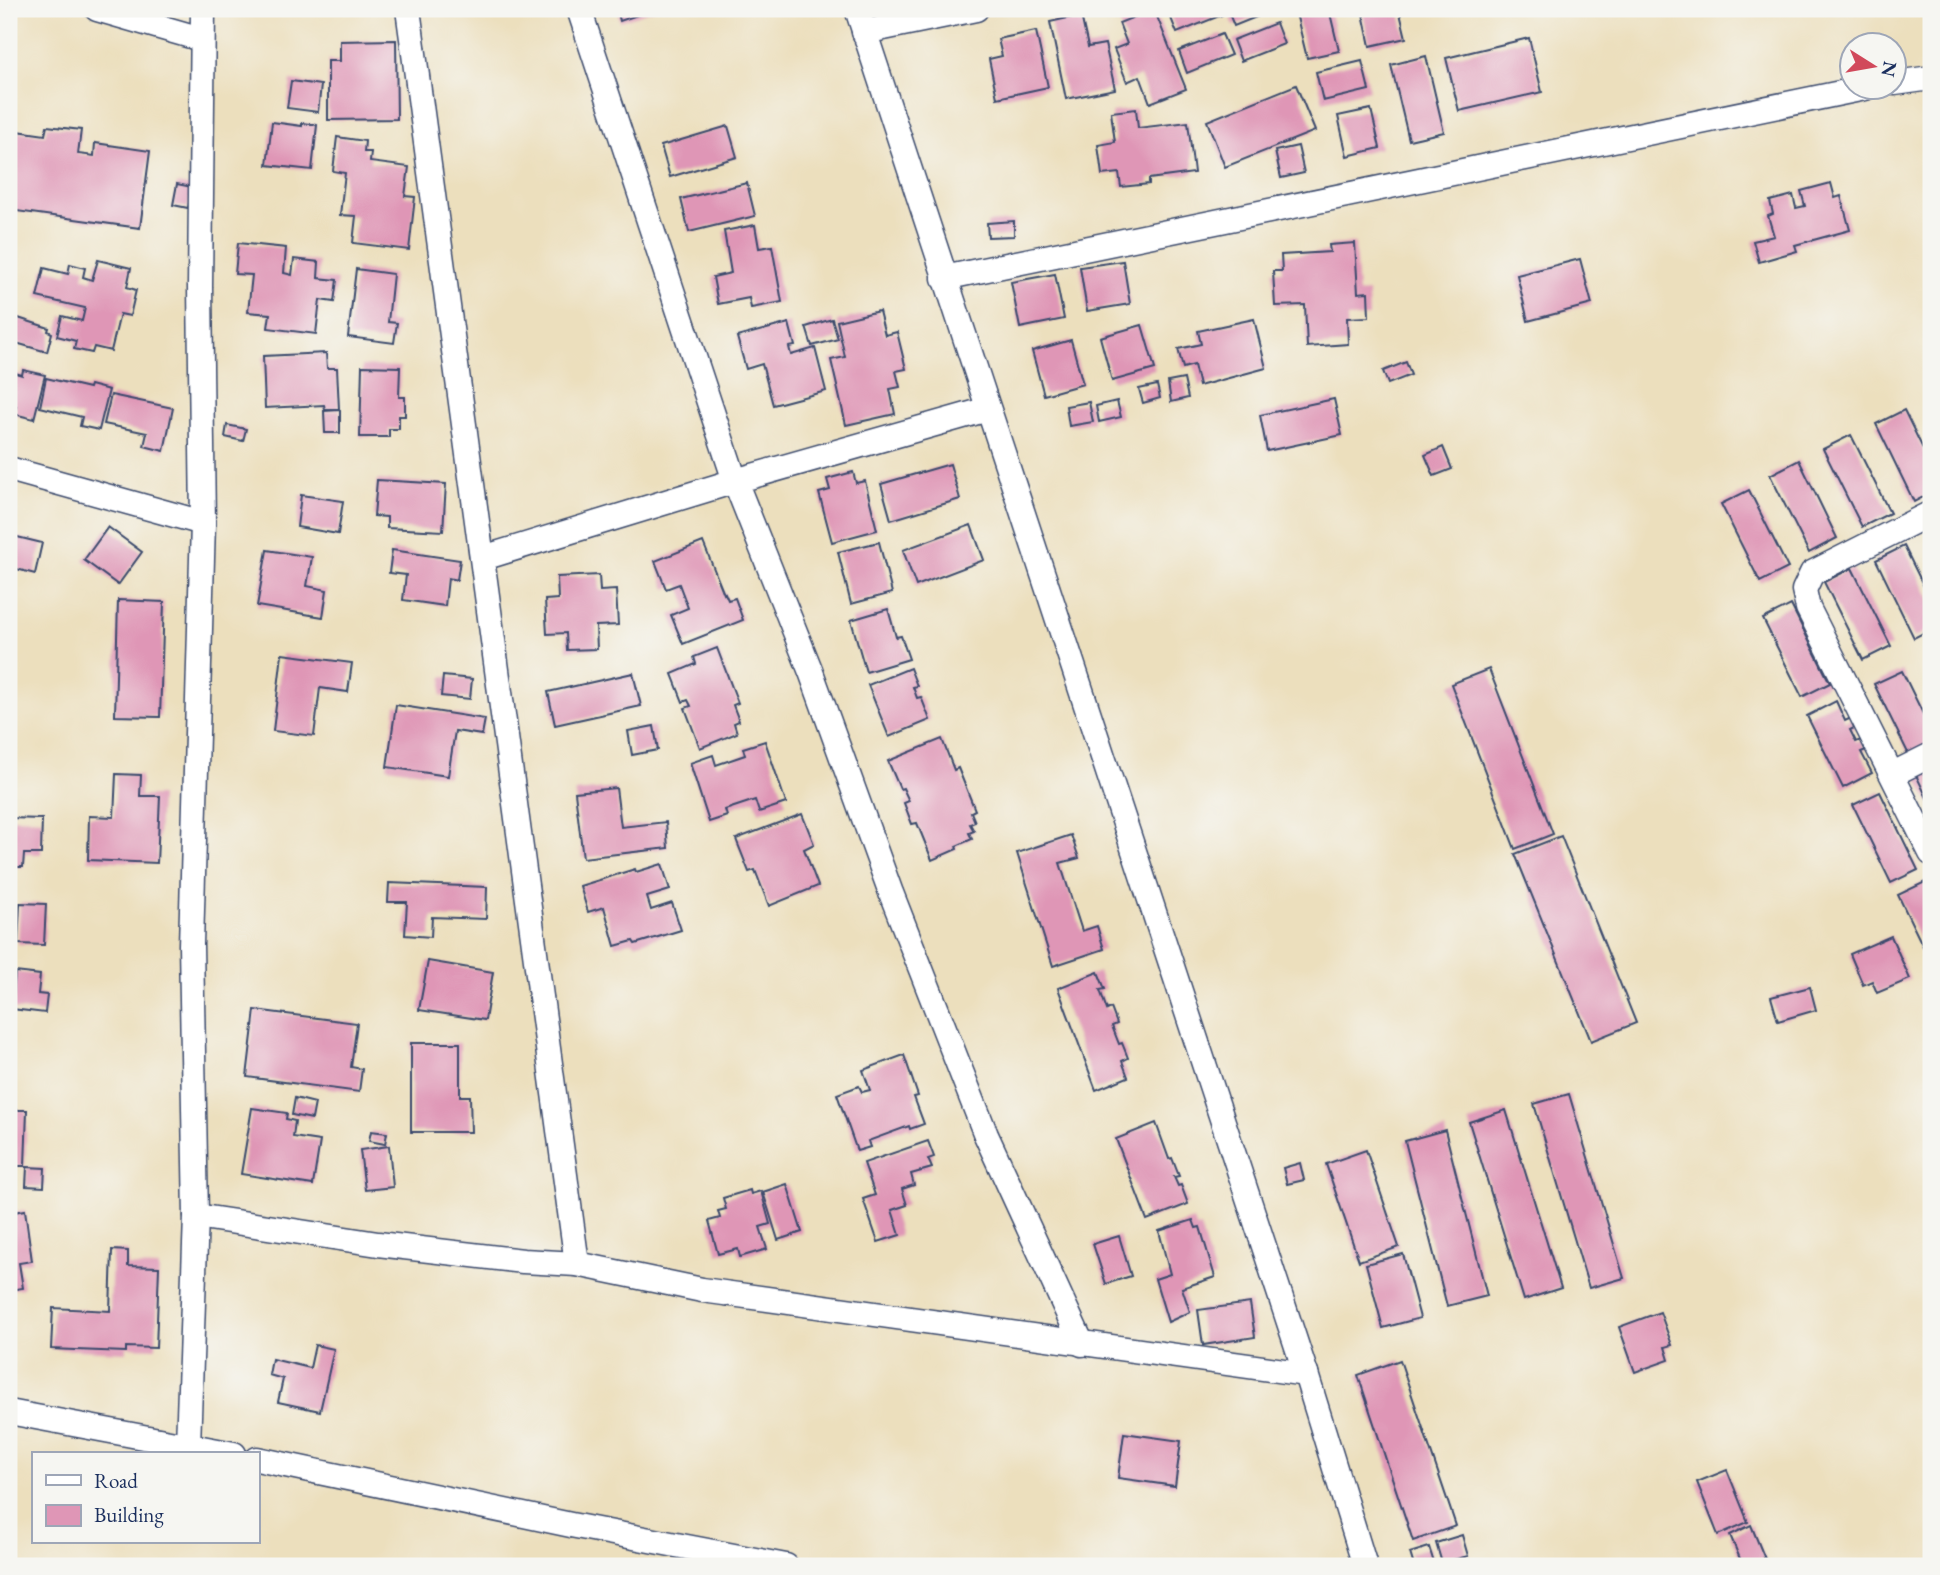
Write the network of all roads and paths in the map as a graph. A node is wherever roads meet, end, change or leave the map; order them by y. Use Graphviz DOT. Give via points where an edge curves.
graph roads {
  1 [pos="97,9"];
  2 [pos="203,9"];
  3 [pos="408,9"];
  4 [pos="579,9"];
  5 [pos="976,9"];
  6 [pos="861,20"];
  7 [pos="201,39"];
  8 [pos="1931,78"];
  9 [pos="1909,81"];
  10 [pos="1839,93"];
  11 [pos="944,278"];
  12 [pos="988,410"];
  13 [pos="9,469"];
  14 [pos="735,481"];
  15 [pos="1931,513"];
  16 [pos="203,523"];
  17 [pos="483,558"];
  18 [pos="1931,755"];
  19 [pos="1892,774"];
  20 [pos="1931,853"];
  21 [pos="196,1216"];
  22 [pos="577,1264"];
  23 [pos="1082,1344"];
  24 [pos="1306,1374"];
  25 [pos="9,1412"];
  26 [pos="188,1444"];
  27 [pos="225,1452"];
  28 [pos="259,1459"];
  29 [pos="786,1566"];
  30 [pos="1366,1566"];
  1 -- 7 [label="street"];
  2 -- 7 [label="street"];
  3 -- 17 [label="street"];
  4 -- 14 [label="street"];
  5 -- 6 [label="street"];
  6 -- 11 [label="street"];
  7 -- 16 [label="street"];
  8 -- 9 [label="street"];
  10 -- 11 [label="street"];
  11 -- 12 [label="street"];
  12 -- 14 [label="street"];
  12 -- 24 [label="street"];
  13 -- 16 [label="street"];
  14 -- 17 [label="street"];
  14 -- 23 [label="street" via="986,1135"];
  15 -- 19 [label="street" via="1812,573 1804,590 1808,608"];
  16 -- 21 [label="street" via="191,945"];
  17 -- 22 [label="street"];
  18 -- 19 [label="street"];
  19 -- 20 [label="street"];
  21 -- 22 [label="street" via="379,1244"];
  21 -- 26 [label="street"];
  22 -- 23 [label="street" via="702,1290"];
  23 -- 24 [label="street"];
  24 -- 30 [label="street"];
  25 -- 26 [label="street"];
  26 -- 27 [label="street"];
  28 -- 29 [label="street"];
}
